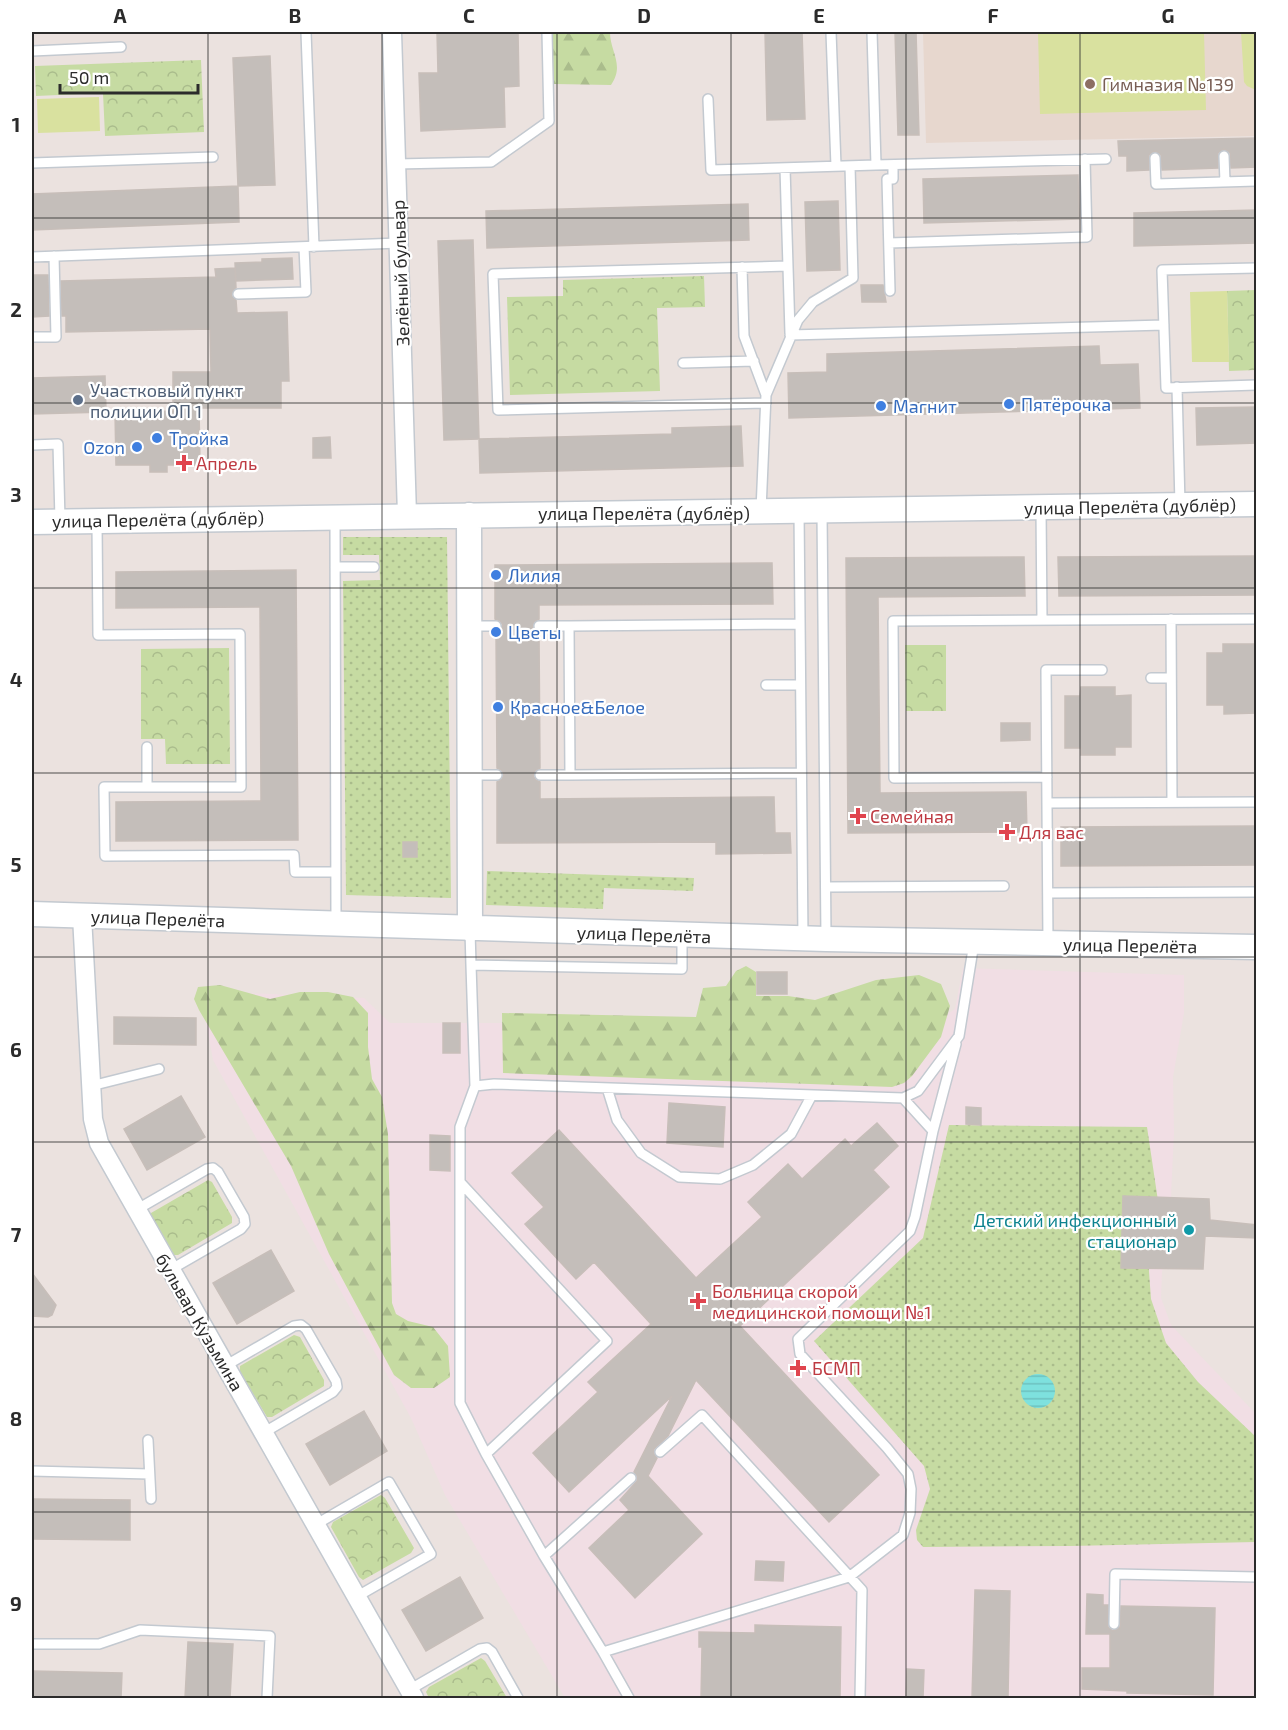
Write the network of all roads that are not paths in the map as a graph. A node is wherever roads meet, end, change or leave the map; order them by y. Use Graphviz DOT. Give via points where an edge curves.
graph roads {
  1 [pos="306,32"];
  2 [pos="393,32"];
  3 [pos="547,32"];
  4 [pos="831,32"];
  5 [pos="872,32"];
  6 [pos="121,47"];
  7 [pos="32,51"];
  8 [pos="708,99"];
  9 [pos="213,156"];
  10 [pos="1224,156"];
  11 [pos="1155,158"];
  12 [pos="1085,159"];
  13 [pos="1106,159"];
  14 [pos="32,163"];
  15 [pos="396,164"];
  16 [pos="876,165"];
  17 [pos="892,165"];
  18 [pos="836,166"];
  19 [pos="850,166"];
  20 [pos="785,168"];
  21 [pos="1257,181"];
  22 [pos="1225,182"];
  23 [pos="399,243"];
  24 [pos="889,243"];
  25 [pos="314,246"];
  26 [pos="304,247"];
  27 [pos="54,256"];
  28 [pos="32,257"];
  29 [pos="788,266"];
  30 [pos="742,267"];
  31 [pos="1257,268"];
  32 [pos="890,291"];
  33 [pos="238,294"];
  34 [pos="1164,325"];
  35 [pos="790,335"];
  36 [pos="32,338"];
  37 [pos="754,361"];
  38 [pos="683,363"];
  39 [pos="1257,385"];
  40 [pos="1177,387"];
  41 [pos="766,399"];
  42 [pos="32,445"];
  43 [pos="1257,504"];
  44 [pos="1180,506"];
  45 [pos="1041,507"];
  46 [pos="811,511"];
  47 [pos="761,512"];
  48 [pos="469,514"];
  49 [pos="407,515"];
  50 [pos="335,516"];
  51 [pos="97,520"];
  52 [pos="60,521"];
  53 [pos="32,522"];
  54 [pos="335,567"];
  55 [pos="374,567"];
  56 [pos="1257,619"];
  57 [pos="1042,620"];
  58 [pos="1171,620"];
  59 [pos="800,624"];
  60 [pos="469,626"];
  61 [pos="496,626"];
  62 [pos="539,626"];
  63 [pos="569,626"];
  64 [pos="1102,670"];
  65 [pos="1151,678"];
  66 [pos="1171,678"];
  67 [pos="766,685"];
  68 [pos="800,685"];
  69 [pos="147,747"];
  70 [pos="801,773"];
  71 [pos="540,775"];
  72 [pos="570,775"];
  73 [pos="469,776"];
  74 [pos="497,776"];
  75 [pos="1047,777"];
  76 [pos="147,787"];
  77 [pos="1172,802"];
  78 [pos="1257,802"];
  79 [pos="1047,803"];
  80 [pos="336,872"];
  81 [pos="1004,886"];
  82 [pos="826,887"];
  83 [pos="1257,892"];
  84 [pos="1048,893"];
  85 [pos="32,914"];
  86 [pos="82,916"];
  87 [pos="336,924"];
  88 [pos="470,929"];
  89 [pos="682,935"];
  90 [pos="814,939"];
  91 [pos="974,943"];
  92 [pos="1048,943"];
  93 [pos="1257,947"];
  94 [pos="471,966"];
  95 [pos="959,1036"];
  96 [pos="159,1069"];
  97 [pos="91,1086"];
  98 [pos="475,1086"];
  99 [pos="607,1088"];
  100 [pos="812,1095"];
  101 [pos="903,1098"];
  102 [pos="933,1131"];
  103 [pos="461,1184"];
  104 [pos="136,1210"];
  105 [pos="170,1270"];
  106 [pos="225,1366"];
  107 [pos="263,1433"];
  108 [pos="148,1440"];
  109 [pos="660,1452"];
  110 [pos="486,1454"];
  111 [pos="32,1471"];
  112 [pos="150,1474"];
  113 [pos="631,1478"];
  114 [pos="151,1500"];
  115 [pos="315,1525"];
  116 [pos="544,1556"];
  117 [pos="849,1577"];
  118 [pos="1257,1577"];
  119 [pos="356,1597"];
  120 [pos="1114,1624"];
  121 [pos="32,1644"];
  122 [pos="603,1652"];
  123 [pos="412,1694"];
  124 [pos="267,1698"];
  125 [pos="518,1698"];
  126 [pos="629,1698"];
  127 [pos="860,1698"];
  1 -- 25 [label="lane"];
  2 -- 15 [label="street, Зелёный бульвар"];
  3 -- 15 [label="lane" via="549,121 491,162"];
  4 -- 18 [label="lane"];
  5 -- 16 [label="lane"];
  6 -- 7 [label="lane"];
  8 -- 20 [label="lane" via="711,170"];
  9 -- 14 [label="lane"];
  10 -- 22 [label="lane"];
  11 -- 22 [label="lane" via="1156,184"];
  12 -- 13 [label="lane"];
  12 -- 17 [label="lane"];
  12 -- 24 [label="lane" via="1087,237"];
  15 -- 23 [label="street, Зелёный бульвар"];
  16 -- 17 [label="lane"];
  16 -- 19 [label="lane"];
  17 -- 24 [label="lane" via="893,179 887,180"];
  18 -- 19 [label="lane"];
  18 -- 20 [label="lane"];
  19 -- 35 [label="lane" via="853,278 813,302"];
  20 -- 29 [label="lane"];
  21 -- 22 [label="lane"];
  23 -- 25 [label="lane"];
  23 -- 49 [label="street, Зелёный бульвар"];
  24 -- 32 [label="lane"];
  25 -- 26 [label="lane"];
  26 -- 27 [label="lane"];
  26 -- 33 [label="lane" via="306,292"];
  27 -- 28 [label="lane"];
  27 -- 36 [label="lane" via="56,337"];
  29 -- 30 [label="lane"];
  29 -- 35 [label="lane"];
  30 -- 37 [label="lane" via="744,336"];
  30 -- 41 [label="lane" via="493,274 498,410"];
  31 -- 34 [label="lane" via="1162,270"];
  34 -- 35 [label="lane"];
  34 -- 40 [label="lane" via="1166,388"];
  35 -- 41 [label="lane"];
  37 -- 38 [label="lane"];
  37 -- 41 [label="lane"];
  39 -- 40 [label="lane"];
  40 -- 44 [label="lane"];
  41 -- 47 [label="lane"];
  42 -- 52 [label="lane" via="58,444"];
  43 -- 44 [label="street, улица Перелёта (дублёр)"];
  44 -- 45 [label="street, улица Перелёта (дублёр)"];
  45 -- 46 [label="street, улица Перелёта (дублёр)"];
  45 -- 57 [label="lane"];
  46 -- 47 [label="street, улица Перелёта (дублёр)"];
  46 -- 59 [label="lane"];
  46 -- 82 [label="lane"];
  47 -- 48 [label="street, улица Перелёта (дублёр)"];
  48 -- 49 [label="street, улица Перелёта (дублёр)"];
  48 -- 60 [label="street"];
  49 -- 50 [label="street, улица Перелёта (дублёр)"];
  50 -- 51 [label="street, улица Перелёта (дублёр)"];
  50 -- 54 [label="lane"];
  51 -- 52 [label="street, улица Перелёта (дублёр)"];
  51 -- 76 [label="lane" via="98,635 240,634 241,786"];
  52 -- 53 [label="street, улица Перелёта (дублёр)"];
  54 -- 55 [label="lane"];
  54 -- 80 [label="lane"];
  56 -- 58 [label="lane"];
  57 -- 58 [label="lane"];
  57 -- 75 [label="lane" via="893,621 894,778"];
  58 -- 66 [label="lane"];
  59 -- 63 [label="lane"];
  59 -- 68 [label="lane"];
  60 -- 61 [label="lane"];
  60 -- 73 [label="street"];
  62 -- 63 [label="lane"];
  63 -- 72 [label="lane"];
  64 -- 75 [label="lane" via="1046,670"];
  65 -- 66 [label="lane"];
  66 -- 77 [label="lane"];
  67 -- 68 [label="lane"];
  68 -- 70 [label="lane"];
  69 -- 76 [label="lane"];
  70 -- 72 [label="lane"];
  70 -- 90 [label="lane"];
  71 -- 72 [label="lane"];
  73 -- 74 [label="lane"];
  73 -- 88 [label="street"];
  75 -- 79 [label="lane"];
  76 -- 80 [label="lane" via="104,787 105,856 294,855 295,872"];
  77 -- 78 [label="lane"];
  77 -- 79 [label="lane"];
  79 -- 84 [label="lane"];
  80 -- 87 [label="lane"];
  81 -- 82 [label="lane"];
  82 -- 90 [label="lane"];
  83 -- 84 [label="lane"];
  84 -- 92 [label="lane"];
  85 -- 86 [label="street, улица Перелёта"];
  86 -- 87 [label="street, улица Перелёта"];
  86 -- 97 [label="street, бульвар Кузьмина"];
  87 -- 88 [label="street, улица Перелёта"];
  88 -- 89 [label="street, улица Перелёта"];
  88 -- 94 [label="lane"];
  89 -- 90 [label="street, улица Перелёта"];
  89 -- 94 [label="lane" via="682,969"];
  90 -- 91 [label="street, улица Перелёта"];
  91 -- 92 [label="street, улица Перелёта"];
  91 -- 95 [label="lane"];
  92 -- 93 [label="street, улица Перелёта"];
  94 -- 98 [label="lane"];
  95 -- 101 [label="lane" via="918,1091"];
  95 -- 102 [label="lane"];
  96 -- 97 [label="lane"];
  97 -- 104 [label="street, бульвар Кузьмина" via="99,1143"];
  98 -- 99 [label="lane"];
  98 -- 103 [label="lane" via="459,1127"];
  99 -- 100 [label="lane"];
  99 -- 100 [label="lane" via="616,1120 641,1154 679,1177 720,1179 753,1165 791,1134"];
  100 -- 101 [label="lane"];
  101 -- 102 [label="lane"];
  102 -- 117 [label="lane" via="910,1232 798,1339 800,1354 908,1474 910,1513 903,1535"];
  103 -- 110 [label="lane" via="460,1403"];
  103 -- 110 [label="lane" via="607,1341"];
  104 -- 105 [label="street, бульвар Кузьмина"];
  104 -- 105 [label="lane" via="213,1168 244,1217 244,1227"];
  105 -- 106 [label="street, бульвар Кузьмина"];
  106 -- 107 [label="street, бульвар Кузьмина"];
  106 -- 107 [label="lane" via="301,1325 336,1381 333,1392"];
  107 -- 115 [label="street, бульвар Кузьмина"];
  108 -- 112 [label="lane"];
  109 -- 117 [label="lane" via="702,1414"];
  110 -- 116 [label="lane"];
  111 -- 112 [label="lane"];
  112 -- 114 [label="lane"];
  113 -- 116 [label="lane"];
  115 -- 119 [label="street, бульвар Кузьмина"];
  115 -- 119 [label="lane" via="389,1482 435,1551"];
  116 -- 122 [label="lane"];
  117 -- 122 [label="lane"];
  117 -- 127 [label="lane" via="862,1590"];
  118 -- 120 [label="lane" via="1115,1574"];
  119 -- 123 [label="street, бульвар Кузьмина"];
  121 -- 124 [label="lane" via="99,1644 140,1630 270,1636"];
  122 -- 126 [label="lane"];
  123 -- 125 [label="lane" via="487,1648"];
}
